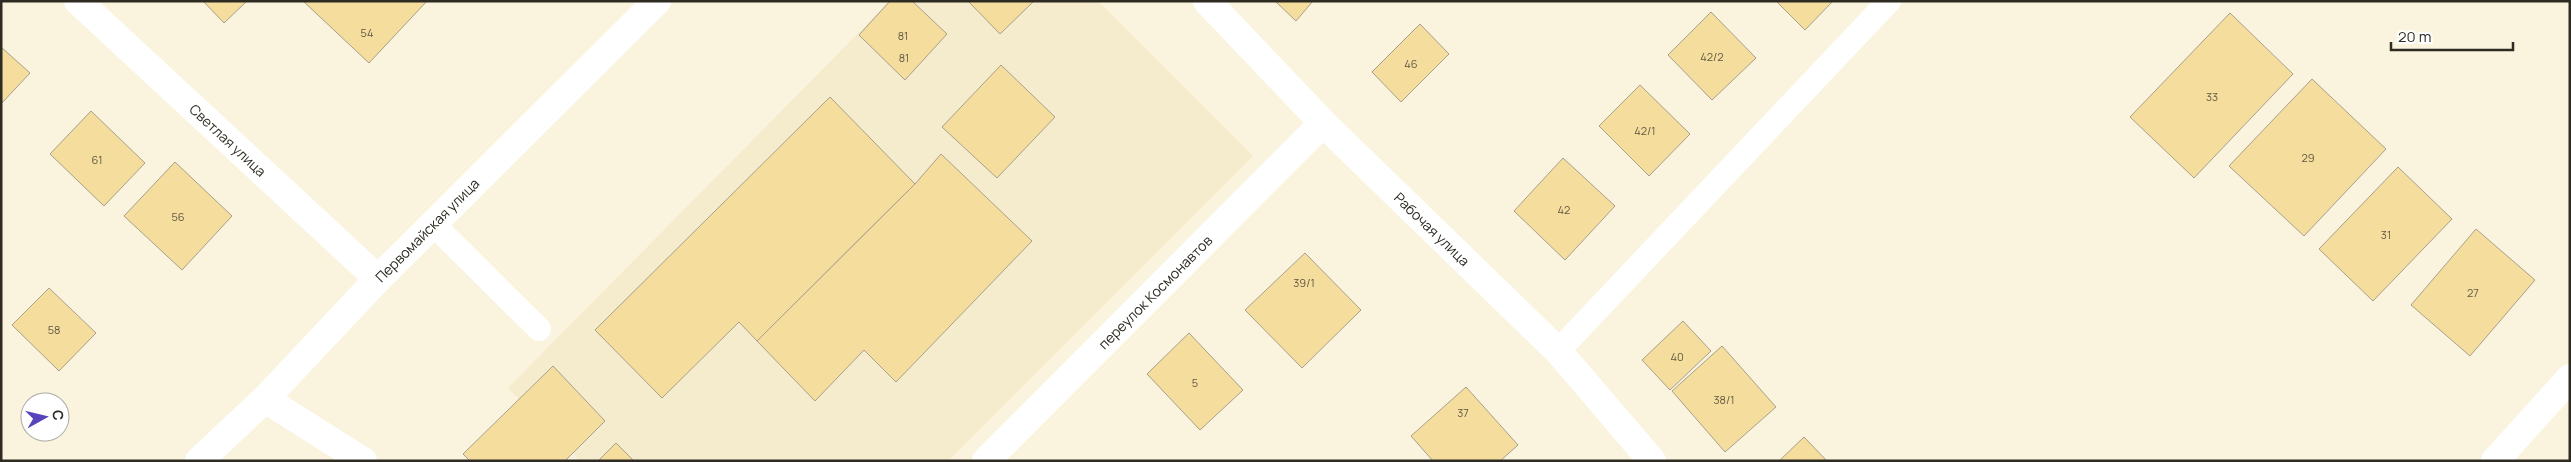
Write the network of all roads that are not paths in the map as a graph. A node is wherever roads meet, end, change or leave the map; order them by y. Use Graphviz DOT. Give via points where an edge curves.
graph roads {
  1 [pos="78,1"];
  2 [pos="657,1"];
  3 [pos="1207,1"];
  4 [pos="1889,1"];
  5 [pos="1323,123"];
  6 [pos="433,224"];
  7 [pos="378,278"];
  8 [pos="539,329"];
  9 [pos="1558,350"];
  10 [pos="2570,378"];
  11 [pos="266,399"];
  12 [pos="199,461"];
  13 [pos="363,461"];
  14 [pos="986,461"];
  15 [pos="1652,461"];
  16 [pos="2495,461"];
  1 -- 7 [label="street, Светлая улица"];
  2 -- 6 [label="street, Первомайская улица"];
  3 -- 5 [label="street, Рабочая улица"];
  4 -- 9 [label="lane"];
  5 -- 9 [label="street, Рабочая улица"];
  5 -- 14 [label="street, переулок Космонавтов"];
  6 -- 7 [label="street, Первомайская улица"];
  6 -- 8 [label="lane"];
  7 -- 11 [label="street, Первомайская улица"];
  9 -- 15 [label="street, Рабочая улица"];
  10 -- 16 [label="street"];
  11 -- 12 [label="street, Первомайская улица"];
  11 -- 13 [label="street"];
}
